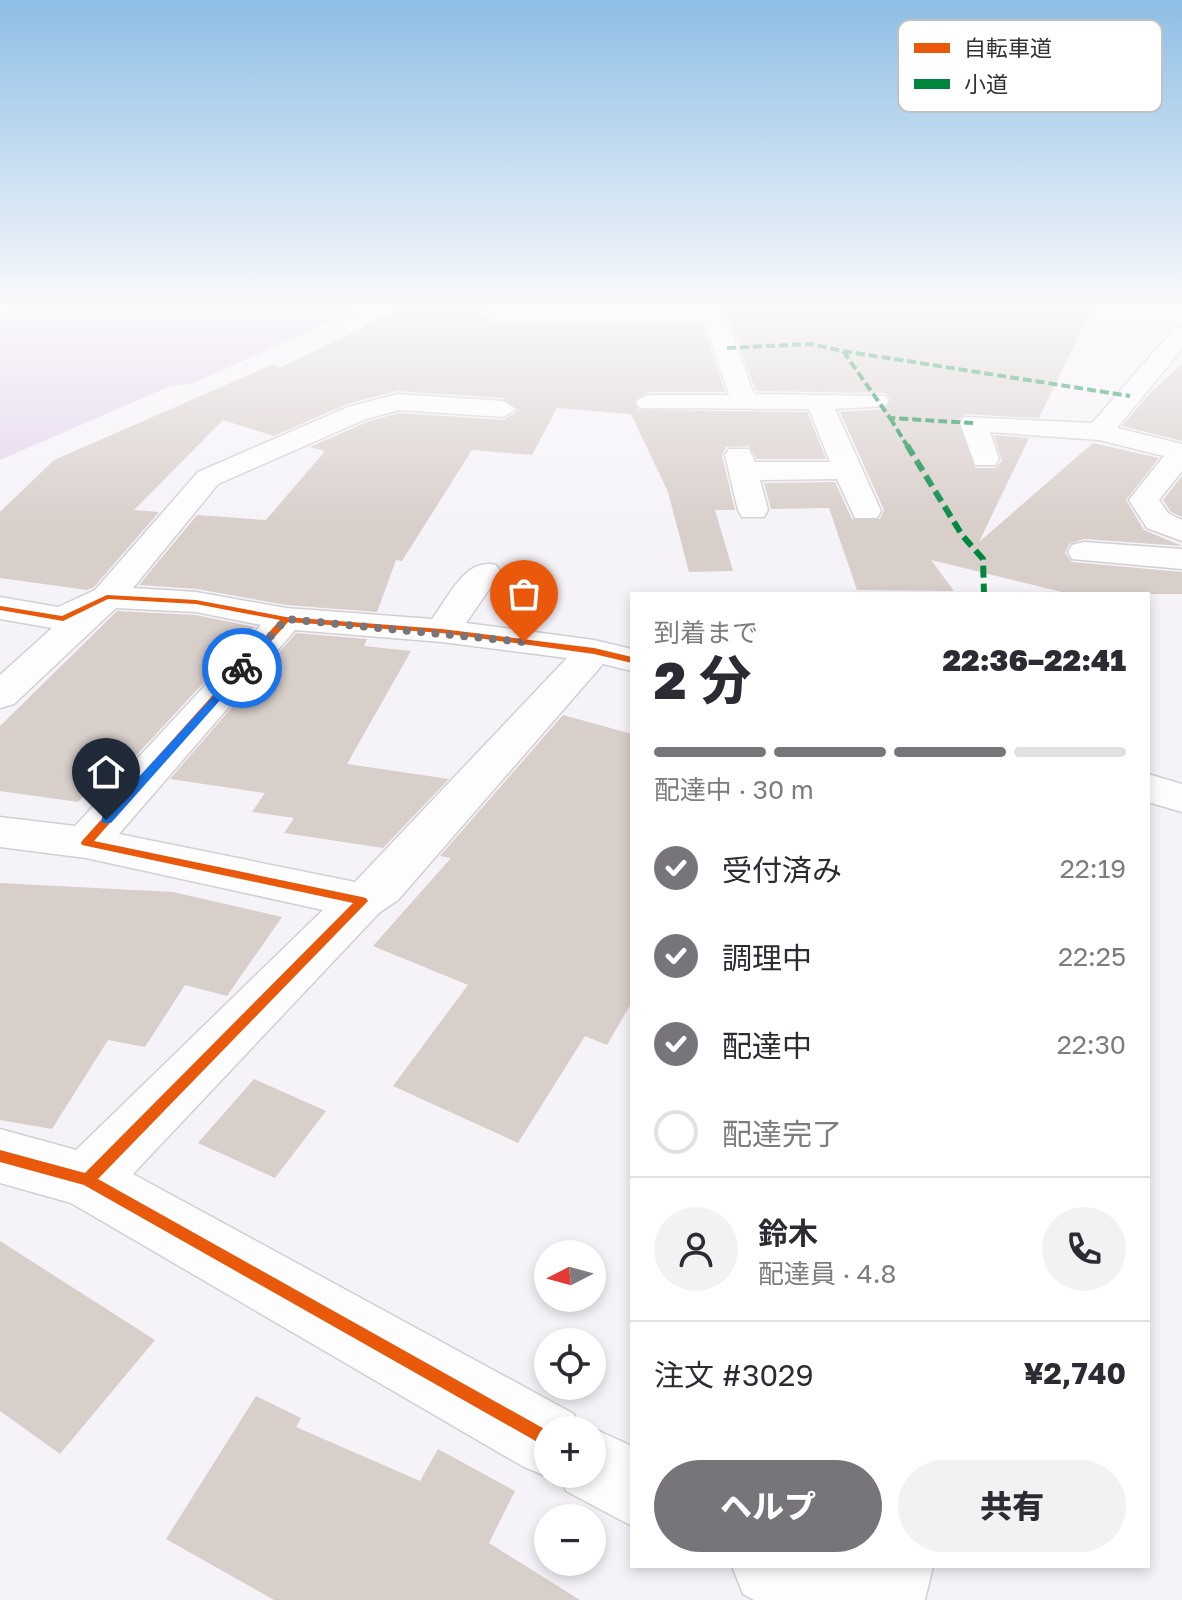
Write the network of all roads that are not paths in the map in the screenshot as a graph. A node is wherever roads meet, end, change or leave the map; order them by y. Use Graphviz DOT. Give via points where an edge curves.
graph roads {
  1 [pos="736,379"];
  2 [pos="1144,379"];
  3 [pos="818,401"];
  4 [pos="876,401"];
  5 [pos="744,402"];
  6 [pos="649,403"];
  7 [pos="503,409"];
  8 [pos="1099,432"];
  9 [pos="985,459"];
  10 [pos="850,470"];
  11 [pos="753,510"];
  12 [pos="866,511"];
  13 [pos="1182,531"];
  14 [pos="1084,552"];
  15 [pos="1182,559"];
  16 [pos="484,572"];
  17 [pos="107,597"];
  18 [pos="0,608"];
  19 [pos="286,619"];
  20 [pos="442,631"];
  21 [pos="613,656"];
  22 [pos="0,696"];
  23 [pos="1150,789"];
  24 [pos="1182,798"];
  25 [pos="0,832"];
  26 [pos="86,843"];
  27 [pos="362,901"];
  28 [pos="0,1156"];
  29 [pos="87,1180"];
  30 [pos="534,1432"];
  31 [pos="606,1473"];
  32 [pos="630,1487"];
  33 [pos="775,1568"];
  34 [pos="893,1568"];
  35 [pos="831,1600"];
  36 [pos="885,1600"];
  1 -- 5 [label="street"];
  2 -- 8 [label="street"];
  3 -- 4 [label="street"];
  3 -- 5 [label="street"];
  3 -- 10 [label="street"];
  5 -- 6 [label="street"];
  7 -- 17 [label="street" via="398,402 357,413 208,478"];
  8 -- 9 [label="street" via="973,423"];
  8 -- 13 [label="street" via="1182,452 1144,500 1158,521"];
  10 -- 11 [label="street" via="741,463"];
  10 -- 12 [label="street"];
  14 -- 15 [label="street"];
  16 -- 20 [label="street"];
  17 -- 18 [label="street" via="63,619"];
  17 -- 19 [label="street" via="196,602"];
  17 -- 22 [label="street"];
  19 -- 20 [label="street"];
  19 -- 26 [label="street"];
  20 -- 21 [label="street"];
  21 -- 27 [label="street"];
  23 -- 24 [label="street"];
  25 -- 26 [label="street"];
  26 -- 27 [label="street"];
  27 -- 29 [label="street"];
  28 -- 29 [label="street"];
  29 -- 30 [label="street"];
  31 -- 32 [label="street"];
  33 -- 35 [label="street"];
  34 -- 36 [label="street"];
}
